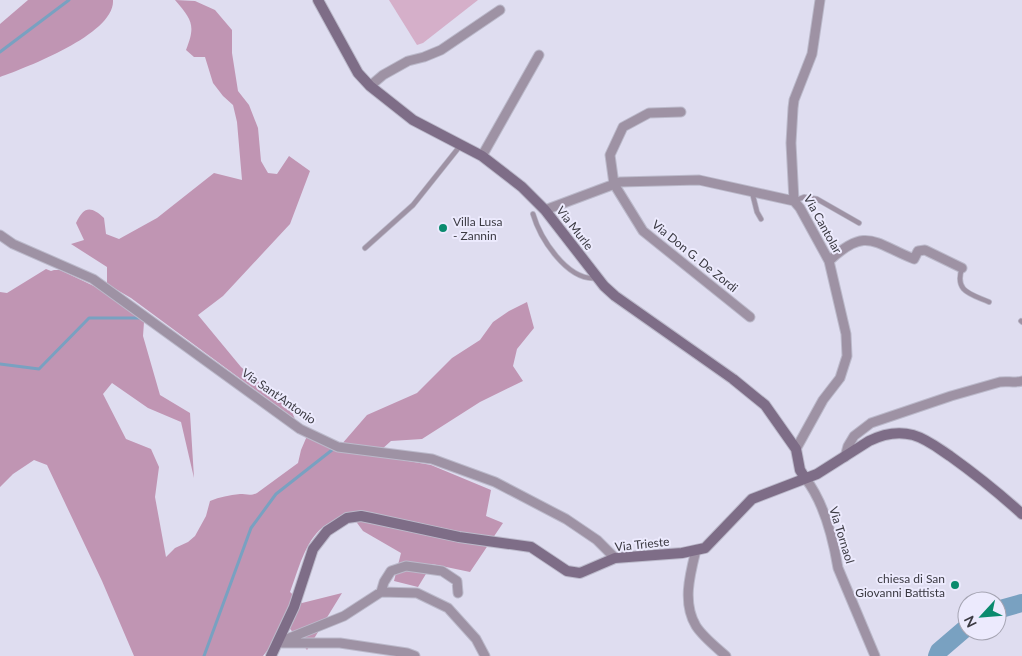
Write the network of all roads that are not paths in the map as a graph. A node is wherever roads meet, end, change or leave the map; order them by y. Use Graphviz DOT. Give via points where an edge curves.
graph roads {
  1 [pos="318,0"];
  2 [pos="820,0"];
  3 [pos="500,10"];
  4 [pos="538,55"];
  5 [pos="370,86"];
  6 [pos="680,112"];
  7 [pos="461,144"];
  8 [pos="482,156"];
  9 [pos="614,184"];
  10 [pos="752,192"];
  11 [pos="794,201"];
  12 [pos="545,210"];
  13 [pos="532,214"];
  14 [pos="761,219"];
  15 [pos="858,223"];
  16 [pos="0,235"];
  17 [pos="364,248"];
  18 [pos="829,261"];
  19 [pos="962,268"];
  20 [pos="597,278"];
  21 [pos="989,302"];
  22 [pos="750,317"];
  23 [pos="1022,381"];
  24 [pos="796,449"];
  25 [pos="845,457"];
  26 [pos="805,478"];
  27 [pos="1022,514"];
  28 [pos="696,550"];
  29 [pos="615,558"];
  30 [pos="381,592"];
  31 [pos="458,593"];
  32 [pos="277,643"];
  33 [pos="389,653"];
  34 [pos="271,656"];
  35 [pos="415,656"];
  36 [pos="485,656"];
  37 [pos="726,656"];
  38 [pos="874,656"];
  1 -- 5 [label="main road, Via Murle" via="358,73"];
  2 -- 11 [label="street, Via Cantolar" via="812,54 792,108"];
  3 -- 5 [label="street" via="441,50 408,61"];
  4 -- 8 [label="street"];
  5 -- 7 [label="main road, Via Murle" via="428,129"];
  6 -- 9 [label="street, Via Don G. De Zordi" via="649,113 623,127 610,154"];
  7 -- 8 [label="main road, Via Murle"];
  7 -- 17 [label="lane" via="413,205"];
  8 -- 12 [label="main road, Via Murle" via="522,186"];
  9 -- 10 [label="street" via="699,180"];
  9 -- 12 [label="street"];
  9 -- 22 [label="street, Via Don G. De Zordi" via="643,231"];
  10 -- 11 [label="street"];
  10 -- 14 [label="lane"];
  11 -- 15 [label="lane" via="804,197 817,199"];
  11 -- 18 [label="street, Via Cantolar"];
  12 -- 20 [label="main road, Via Murle"];
  13 -- 20 [label="lane" via="539,230 570,271 587,279"];
  16 -- 29 [label="street, Via Sant'Antonio" via="13,244 93,279 300,429 338,447 432,459 495,482 566,519 597,540"];
  18 -- 19 [label="street" via="850,243 866,240 914,259 918,251 925,250"];
  18 -- 24 [label="street, Via Cantolar" via="846,334 847,356 840,378 823,400"];
  19 -- 21 [label="lane" via="961,287"];
  20 -- 24 [label="main road, Via Murle" via="615,296 765,405"];
  23 -- 25 [label="street" via="1000,382 871,423 854,436"];
  24 -- 26 [label="main road, Via Murle"];
  25 -- 26 [label="main road, Via Trieste"];
  25 -- 27 [label="main road, Via Trieste" via="877,436 894,433 912,435 956,460"];
  26 -- 28 [label="main road, Via Trieste" via="752,499 715,539 705,548"];
  26 -- 38 [label="street, Via Tornaol" via="823,512 838,568"];
  28 -- 29 [label="main road, Via Trieste"];
  28 -- 37 [label="street" via="688,594 690,614 696,626"];
  29 -- 32 [label="main road, Via Trieste" via="584,572 571,573 531,548 459,538 361,516 347,518 327,531 313,549 294,607"];
  30 -- 31 [label="street" via="391,571 406,566 442,571 457,581"];
  30 -- 32 [label="street" via="344,616"];
  30 -- 36 [label="street" via="417,593 448,608 476,639"];
  32 -- 33 [label="street" via="340,643"];
  32 -- 34 [label="main road, Via Trieste"];
  33 -- 35 [label="street"];
}
